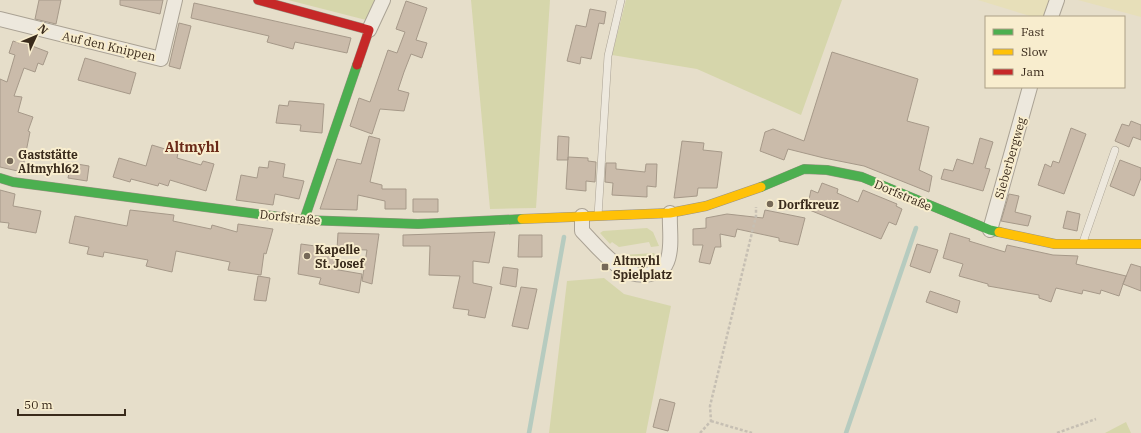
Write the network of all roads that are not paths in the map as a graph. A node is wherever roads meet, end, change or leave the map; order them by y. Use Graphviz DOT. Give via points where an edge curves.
graph roads {
  1 [pos="175,0"];
  2 [pos="258,0"];
  3 [pos="383,0"];
  4 [pos="621,0"];
  5 [pos="1057,0"];
  6 [pos="1051,16"];
  7 [pos="0,19"];
  8 [pos="369,30"];
  9 [pos="1030,88"];
  10 [pos="1115,150"];
  11 [pos="0,178"];
  12 [pos="670,213"];
  13 [pos="582,216"];
  14 [pos="598,216"];
  15 [pos="304,220"];
  16 [pos="990,230"];
  17 [pos="1082,244"];
  18 [pos="1141,244"];
  1 -- 7 [label="street, Auf den Knippen" via="161,60"];
  2 -- 8 [label="main road"];
  3 -- 8 [label="street"];
  4 -- 14 [label="lane" via="608,56"];
  5 -- 6 [label="street"];
  8 -- 15 [label="main road"];
  9 -- 16 [label="street, Sieberbergweg"];
  10 -- 17 [label="lane"];
  11 -- 15 [label="main road, Dorfstraße" via="119,197"];
  12 -- 13 [label="street" via="667,262 662,270 646,276 632,275 605,254 582,231"];
  12 -- 14 [label="main road, Dorfstraße"];
  12 -- 16 [label="main road, Dorfstraße" via="706,206 804,169 827,170 862,177"];
  13 -- 14 [label="main road, Dorfstraße"];
  13 -- 15 [label="main road, Dorfstraße" via="418,224"];
  16 -- 17 [label="main road, Dorfstraße" via="1055,244"];
  17 -- 18 [label="main road, Dorfstraße"];
}
